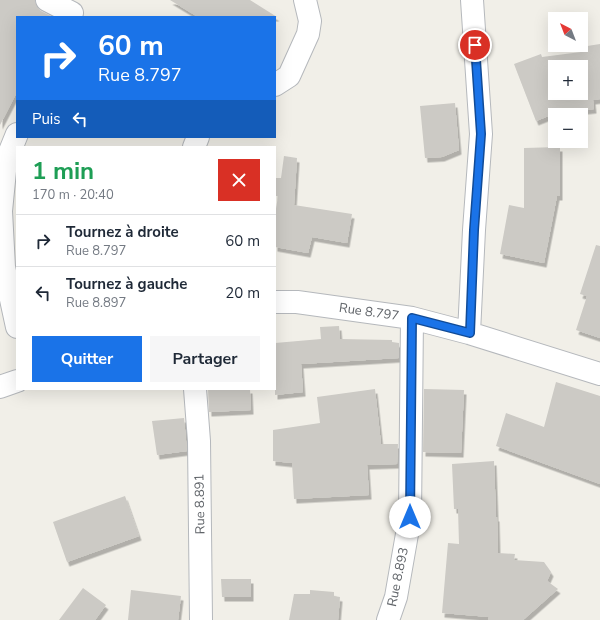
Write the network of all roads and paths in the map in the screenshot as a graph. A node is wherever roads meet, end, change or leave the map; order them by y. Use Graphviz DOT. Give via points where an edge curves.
graph roads {
  1 [pos="47,0"];
  2 [pos="305,0"];
  3 [pos="472,0"];
  4 [pos="70,16"];
  5 [pos="276,84"];
  6 [pos="16,136"];
  7 [pos="276,302"];
  8 [pos="412,318"];
  9 [pos="16,323"];
  10 [pos="470,333"];
  11 [pos="600,374"];
  12 [pos="16,381"];
  13 [pos="0,387"];
  14 [pos="195,390"];
  15 [pos="202,620"];
  16 [pos="388,620"];
  1 -- 4 [label="street" via="72,13"];
  2 -- 5 [label="street" via="310,21 308,34 289,76"];
  3 -- 10 [label="street" via="481,134"];
  6 -- 9 [label="street" via="6,160 1,211 4,267"];
  7 -- 8 [label="street, Rue 8.797" via="297,302"];
  8 -- 10 [label="street, Rue 8.797"];
  8 -- 16 [label="street, Rue 8.893" via="410,517 396,597"];
  10 -- 11 [label="street, Rue 8.797"];
  12 -- 13 [label="street"];
  14 -- 15 [label="street, Rue 8.891" via="199,441"];
}
